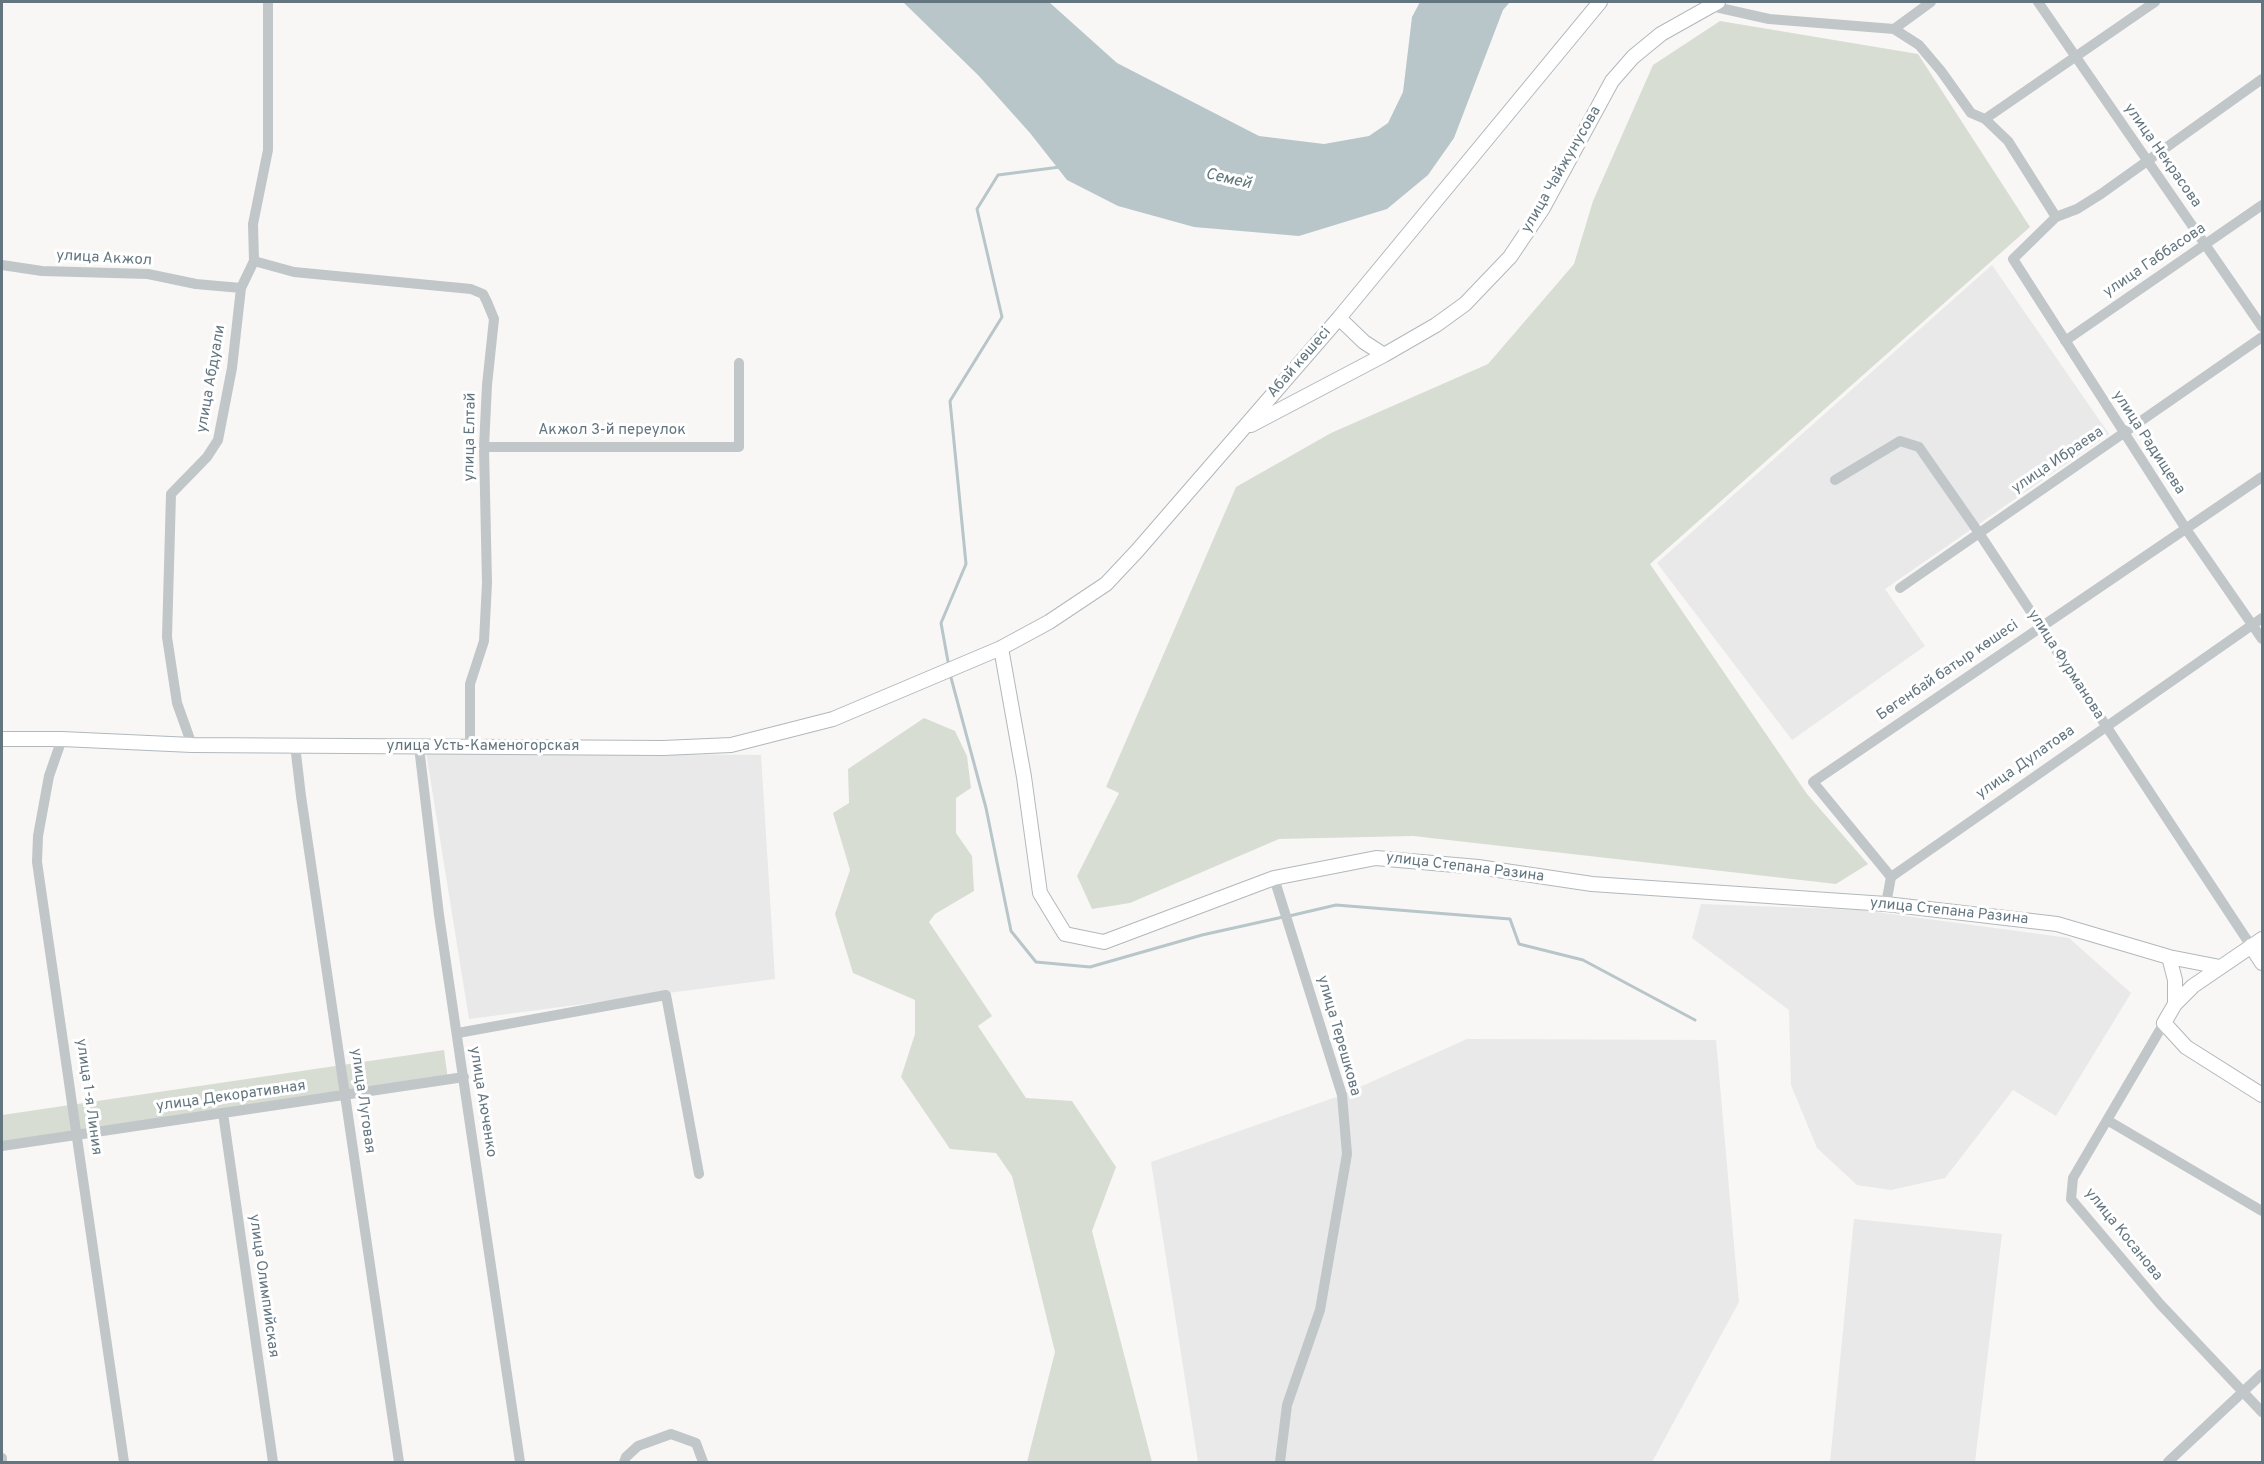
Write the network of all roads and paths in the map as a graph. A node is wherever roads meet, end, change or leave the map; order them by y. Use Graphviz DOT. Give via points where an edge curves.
graph roads {
  1 [pos="267,2"];
  2 [pos="1600,2"];
  3 [pos="1931,2"];
  4 [pos="2038,2"];
  5 [pos="2155,2"];
  6 [pos="1714,4"];
  7 [pos="1894,28"];
  8 [pos="2075,56"];
  9 [pos="2262,79"];
  10 [pos="1985,119"];
  11 [pos="2148,162"];
  12 [pos="2262,205"];
  13 [pos="2056,217"];
  14 [pos="2206,245"];
  15 [pos="254,261"];
  16 [pos="2,265"];
  17 [pos="241,288"];
  18 [pos="1339,318"];
  19 [pos="2262,327"];
  20 [pos="2262,337"];
  21 [pos="2065,341"];
  22 [pos="1384,355"];
  23 [pos="739,363"];
  24 [pos="1242,430"];
  25 [pos="2124,434"];
  26 [pos="484,447"];
  27 [pos="2262,477"];
  28 [pos="1835,480"];
  29 [pos="2186,529"];
  30 [pos="1979,533"];
  31 [pos="1900,588"];
  32 [pos="2262,618"];
  33 [pos="2253,624"];
  34 [pos="2040,627"];
  35 [pos="2262,639"];
  36 [pos="1001,648"];
  37 [pos="951,667"];
  38 [pos="2105,726"];
  39 [pos="2,739"];
  40 [pos="62,739"];
  41 [pos="192,745"];
  42 [pos="295,745"];
  43 [pos="418,747"];
  44 [pos="470,747"];
  45 [pos="1890,877"];
  46 [pos="1274,878"];
  47 [pos="1886,904"];
  48 [pos="2257,943"];
  49 [pos="2169,957"];
  50 [pos="2262,963"];
  51 [pos="2220,967"];
  52 [pos="2175,1004"];
  53 [pos="2164,1023"];
  54 [pos="458,1033"];
  55 [pos="464,1077"];
  56 [pos="346,1095"];
  57 [pos="2262,1095"];
  58 [pos="223,1113"];
  59 [pos="2107,1120"];
  60 [pos="78,1135"];
  61 [pos="2,1146"];
  62 [pos="699,1174"];
  63 [pos="2262,1211"];
  64 [pos="2262,1374"];
  65 [pos="2245,1391"];
  66 [pos="2262,1412"];
  67 [pos="2,1458"];
  68 [pos="2,1462"];
  69 [pos="124,1462"];
  70 [pos="273,1462"];
  71 [pos="399,1462"];
  72 [pos="520,1462"];
  73 [pos="624,1462"];
  74 [pos="703,1462"];
  75 [pos="1280,1462"];
  76 [pos="2168,1462"];
  1 -- 15 [label="street, улица Абдуали" via="268,150 253,224"];
  2 -- 18 [label="main road, Абай көшесі"];
  3 -- 7 [label="street"];
  4 -- 8 [label="street, улица Некрасова"];
  5 -- 8 [label="street"];
  6 -- 7 [label="street, улица Чайжунусова" via="1769,19"];
  6 -- 22 [label="main road, улица Чайжунусова" via="1661,34 1612,81 1543,208 1510,257 1465,304"];
  7 -- 10 [label="street" via="1919,45 1971,113"];
  8 -- 10 [label="street"];
  8 -- 11 [label="street, улица Некрасова"];
  9 -- 11 [label="street"];
  10 -- 13 [label="street" via="2008,141"];
  11 -- 13 [label="street" via="2078,209"];
  11 -- 14 [label="street, улица Некрасова"];
  12 -- 14 [label="street, улица Габбасова"];
  13 -- 21 [label="street, улица Радищева" via="2013,259"];
  14 -- 19 [label="street, улица Некрасова"];
  14 -- 21 [label="street, улица Габбасова"];
  15 -- 17 [label="street, улица Абдуали"];
  15 -- 26 [label="street, улица Елтай" via="294,272 471,289 483,294 494,319"];
  16 -- 17 [label="street, улица Акжол" via="42,271 148,274 196,285"];
  17 -- 41 [label="street, улица Абдуали" via="219,440 171,494 167,637 177,703"];
  18 -- 22 [label="main road"];
  18 -- 24 [label="main road, Абай көшесі"];
  20 -- 25 [label="street, улица Ибраева"];
  21 -- 25 [label="street, улица Радищева"];
  22 -- 24 [label="main road, улица Чайжунусова"];
  23 -- 26 [label="street, Акжол 3-й переулок" via="739,447"];
  24 -- 36 [label="main road, Абай көшесі" via="1106,584"];
  25 -- 29 [label="street, улица Радищева"];
  25 -- 30 [label="street, улица Ибраева"];
  26 -- 44 [label="street, улица Елтай" via="487,584 483,641 470,684"];
  27 -- 29 [label="street, Бөгенбай батыр көшесі"];
  28 -- 30 [label="street, улица Фурманова" via="1900,441 1919,447"];
  29 -- 33 [label="street, улица Радищева"];
  29 -- 34 [label="street, Бөгенбай батыр көшесі"];
  30 -- 31 [label="street, улица Ибраева"];
  30 -- 34 [label="street, улица Фурманова"];
  32 -- 33 [label="street, улица Дулатова"];
  33 -- 35 [label="street, улица Радищева"];
  33 -- 38 [label="street, улица Дулатова"];
  34 -- 38 [label="street, улица Фурманова"];
  34 -- 45 [label="street, Бөгенбай батыр көшесі" via="1813,782"];
  36 -- 37 [label="main road, Абай көшесі"];
  36 -- 46 [label="main road, улица Степана Разина" via="1040,892 1065,934 1104,942"];
  37 -- 44 [label="main road, улица Усть-Каменогорская" via="811,726 731,745"];
  38 -- 45 [label="street, улица Дулатова"];
  38 -- 48 [label="street, улица Фурманова"];
  39 -- 40 [label="main road, улица Усть-Каменогорская"];
  40 -- 41 [label="main road, улица Усть-Каменогорская"];
  40 -- 60 [label="street, улица 1-я Линия" via="49,776 37,862"];
  41 -- 42 [label="main road, улица Усть-Каменогорская"];
  42 -- 43 [label="main road, улица Усть-Каменогорская"];
  42 -- 56 [label="street, улица Луговая"];
  43 -- 44 [label="main road, улица Усть-Каменогорская"];
  43 -- 54 [label="street, улица Аюченко"];
  45 -- 47 [label="street"];
  46 -- 47 [label="main road, улица Степана Разина" via="1376,858 1478,867 1592,884"];
  46 -- 75 [label="street, улица Терешкова" via="1342,1095 1347,1154 1320,1310 1287,1405"];
  47 -- 49 [label="main road, улица Степана Разина" via="2057,924"];
  48 -- 50 [label="main road, улица Фурманова"];
  48 -- 51 [label="main road"];
  49 -- 51 [label="main road, улица Степана Разина"];
  49 -- 52 [label="main road" via="2175,980"];
  51 -- 52 [label="main road"];
  52 -- 53 [label="main road"];
  53 -- 57 [label="main road" via="2186,1047"];
  53 -- 59 [label="street, улица Косанова"];
  54 -- 55 [label="street, улица Аюченко"];
  54 -- 62 [label="street" via="666,995"];
  55 -- 56 [label="street, улица Декоративная"];
  55 -- 72 [label="street, улица Аюченко"];
  56 -- 58 [label="street, улица Декоративная"];
  56 -- 71 [label="street, улица Луговая"];
  58 -- 60 [label="street, улица Декоративная"];
  58 -- 70 [label="street, улица Олимпийская"];
  59 -- 63 [label="street"];
  59 -- 65 [label="street, улица Косанова" via="2073,1178 2071,1199 2160,1304"];
  60 -- 61 [label="street, улица Декоративная"];
  60 -- 69 [label="street, улица 1-я Линия"];
  64 -- 65 [label="street"];
  65 -- 66 [label="street, улица Косанова"];
  65 -- 76 [label="street"];
  67 -- 68 [label="street"];
  73 -- 74 [label="street" via="638,1446 671,1434 696,1443"];
}
